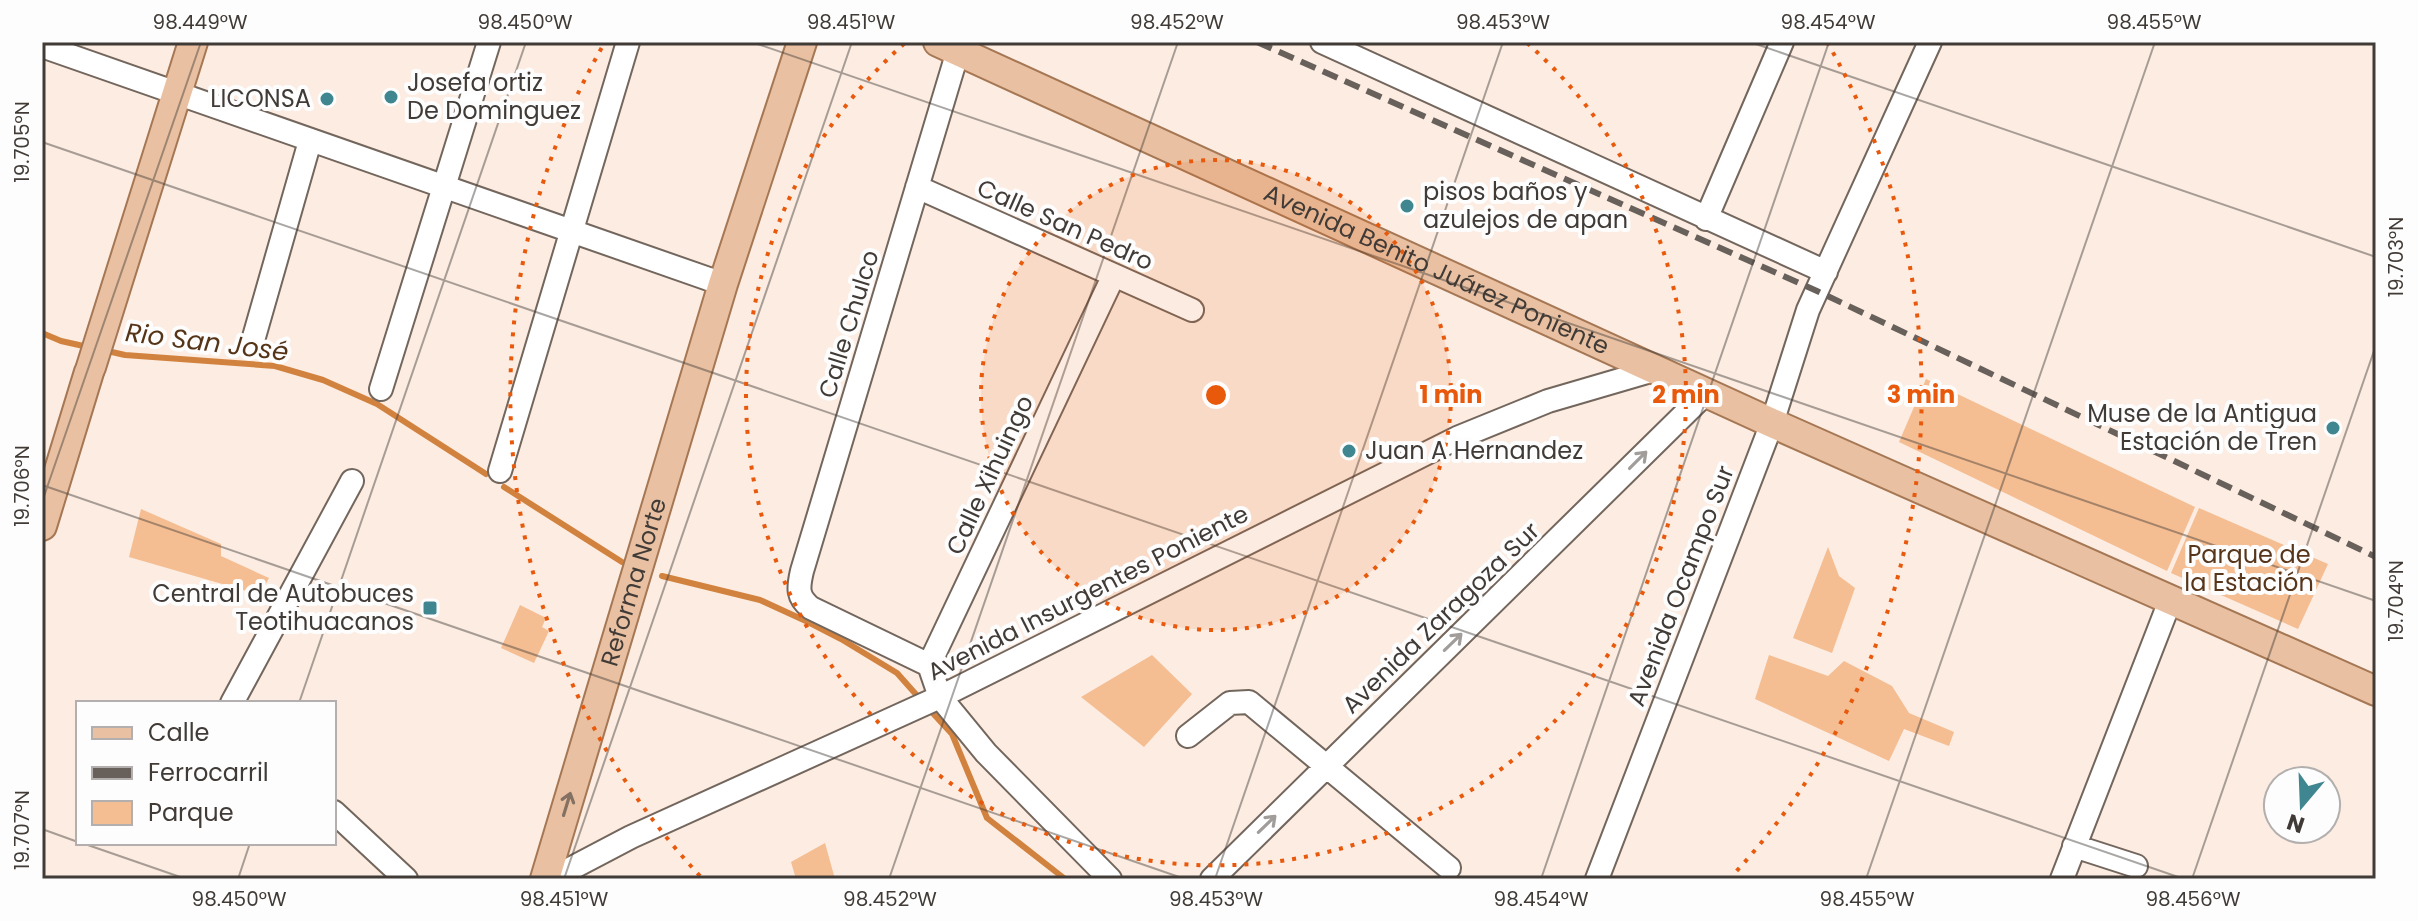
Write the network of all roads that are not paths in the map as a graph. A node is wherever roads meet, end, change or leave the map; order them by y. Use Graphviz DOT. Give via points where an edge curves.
graph roads {
  1 [pos="193,42"];
  2 [pos="489,42"];
  3 [pos="628,42"];
  4 [pos="802,42"];
  5 [pos="1322,42"];
  6 [pos="1782,42"];
  7 [pos="1930,42"];
  8 [pos="42,46"];
  9 [pos="948,46"];
  10 [pos="178,93"];
  11 [pos="310,141"];
  12 [pos="446,185"];
  13 [pos="917,187"];
  14 [pos="1706,219"];
  15 [pos="573,229"];
  16 [pos="1826,272"];
  17 [pos="1113,277"];
  18 [pos="723,284"];
  19 [pos="1192,310"];
  20 [pos="252,344"];
  21 [pos="1654,370"];
  22 [pos="381,389"];
  23 [pos="1706,393"];
  24 [pos="1772,423"];
  25 [pos="500,471"];
  26 [pos="352,481"];
  27 [pos="42,526"];
  28 [pos="2170,601"];
  29 [pos="929,665"];
  30 [pos="2376,691"];
  31 [pos="936,698"];
  32 [pos="233,701"];
  33 [pos="1188,736"];
  34 [pos="1326,767"];
  35 [pos="336,814"];
  36 [pos="2074,846"];
  37 [pos="2136,866"];
  38 [pos="1449,868"];
  39 [pos="406,879"];
  40 [pos="545,879"];
  41 [pos="551,879"];
  42 [pos="1110,879"];
  43 [pos="1212,879"];
  44 [pos="1597,879"];
  45 [pos="2062,879"];
  1 -- 10 [label="main road"];
  2 -- 12 [label="street"];
  3 -- 15 [label="street"];
  4 -- 18 [label="main road, Reforma Norte"];
  5 -- 14 [label="street"];
  6 -- 14 [label="street"];
  7 -- 16 [label="street, Avenida Ocampo Sur"];
  8 -- 10 [label="street"];
  9 -- 13 [label="street, Calle Chulco"];
  9 -- 21 [label="main road, Avenida Benito Juárez Poniente"];
  10 -- 11 [label="street"];
  10 -- 27 [label="main road"];
  11 -- 12 [label="street"];
  11 -- 20 [label="street"];
  12 -- 15 [label="street"];
  12 -- 22 [label="street"];
  13 -- 17 [label="street, Calle San Pedro"];
  13 -- 29 [label="street, Calle Chulco" via="798,590 811,608"];
  14 -- 16 [label="street"];
  15 -- 18 [label="street"];
  15 -- 25 [label="street"];
  16 -- 24 [label="street, Avenida Ocampo Sur" via="1808,310"];
  17 -- 19 [label="street, Calle San Pedro"];
  17 -- 29 [label="street, Calle Xihuingo"];
  40 -- 18 [label="main road, Reforma Norte, one-way"];
  21 -- 23 [label="main road, Avenida Benito Juárez Poniente"];
  21 -- 31 [label="street, Avenida Insurgentes Poniente" via="1548,401 1457,438"];
  23 -- 24 [label="main road, Avenida Benito Juárez Poniente"];
  34 -- 23 [label="street, Avenida Zaragoza Sur, one-way"];
  24 -- 28 [label="main road, Avenida Benito Juárez Poniente"];
  24 -- 44 [label="street, Avenida Ocampo Sur"];
  26 -- 32 [label="street"];
  28 -- 30 [label="main road, Avenida Benito Juárez Poniente"];
  28 -- 36 [label="street"];
  29 -- 31 [label="street"];
  31 -- 41 [label="street, Avenida Insurgentes Poniente"];
  31 -- 42 [label="street"];
  33 -- 34 [label="street" via="1230,703 1249,702"];
  34 -- 38 [label="street"];
  43 -- 34 [label="street, Avenida Zaragoza Sur, one-way"];
  35 -- 39 [label="street"];
  36 -- 37 [label="street"];
  36 -- 45 [label="street"];
}
